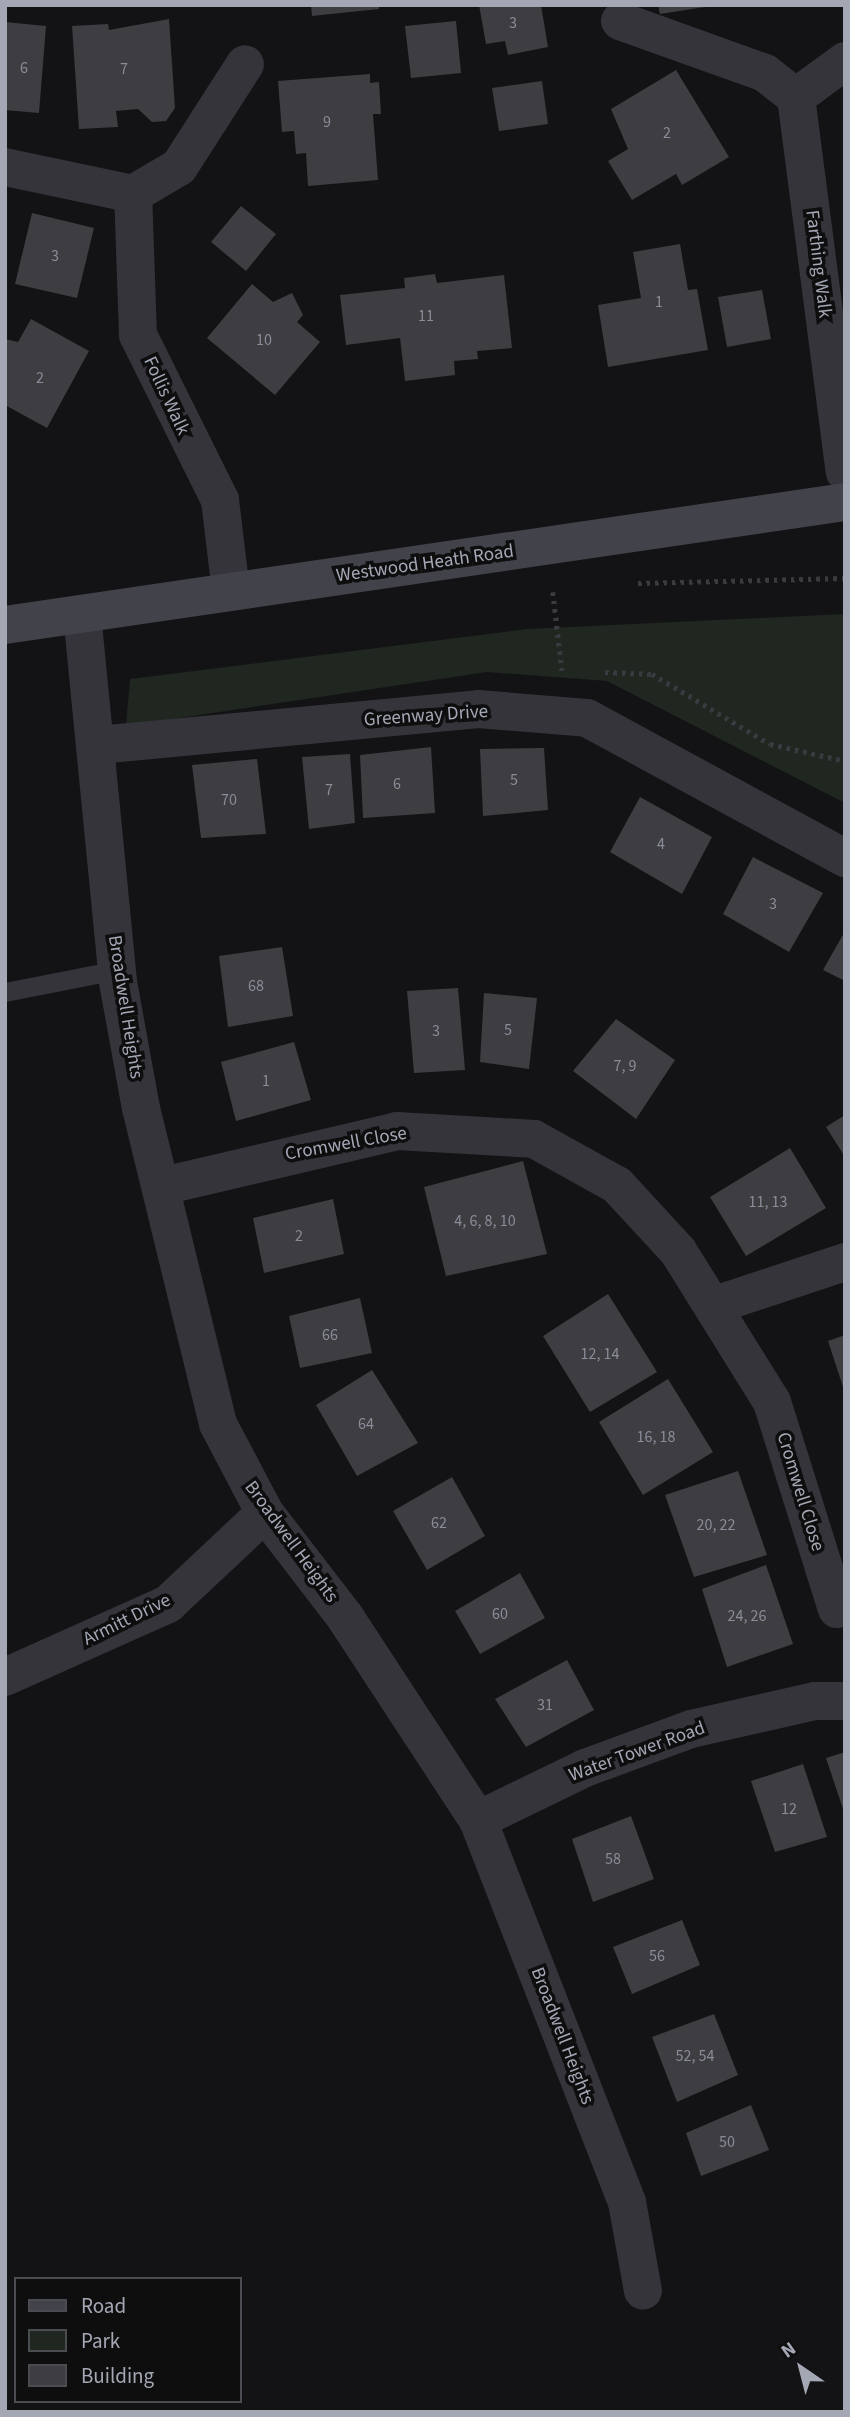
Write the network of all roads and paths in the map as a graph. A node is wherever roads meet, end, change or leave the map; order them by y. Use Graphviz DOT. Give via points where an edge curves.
graph roads {
  1 [pos="620,21"];
  2 [pos="845,61"];
  3 [pos="245,64"];
  4 [pos="796,97"];
  5 [pos="5,167"];
  6 [pos="133,194"];
  7 [pos="845,472"];
  8 [pos="845,502"];
  9 [pos="546,546"];
  10 [pos="231,592"];
  11 [pos="82,614"];
  12 [pos="5,625"];
  13 [pos="562,671"];
  14 [pos="98,745"];
  15 [pos="845,858"];
  16 [pos="117,970"];
  17 [pos="5,992"];
  18 [pos="163,1186"];
  19 [pos="845,1262"];
  20 [pos="715,1305"];
  21 [pos="265,1513"];
  22 [pos="837,1609"];
  23 [pos="5,1677"];
  24 [pos="845,1701"];
  25 [pos="478,1820"];
  26 [pos="643,2291"];
  1 -- 4 [label="street" via="765,73"];
  2 -- 4 [label="street"];
  3 -- 6 [label="street" via="179,167"];
  4 -- 7 [label="street, Farthing Walk"];
  5 -- 6 [label="street"];
  6 -- 10 [label="street, Follis Walk" via="138,335 220,500"];
  8 -- 9 [label="street, Westwood Heath Road"];
  9 -- 10 [label="street, Westwood Heath Road"];
  9 -- 13 [label="path"];
  10 -- 11 [label="street, Westwood Heath Road"];
  11 -- 12 [label="street, Westwood Heath Road"];
  11 -- 14 [label="street, Broadwell Heights"];
  14 -- 15 [label="street, Greenway Drive" via="478,709 587,718"];
  14 -- 16 [label="street, Broadwell Heights"];
  16 -- 17 [label="lane"];
  16 -- 18 [label="street, Broadwell Heights" via="141,1108"];
  18 -- 20 [label="street, Cromwell Close" via="397,1131 534,1139 617,1185 678,1251"];
  18 -- 21 [label="street, Broadwell Heights" via="218,1424"];
  19 -- 20 [label="street"];
  20 -- 22 [label="street, Cromwell Close" via="772,1402"];
  21 -- 23 [label="street, Armitt Drive" via="168,1604"];
  21 -- 25 [label="street, Broadwell Heights" via="345,1617"];
  24 -- 25 [label="street, Water Tower Road" via="815,1701 691,1729 584,1768"];
  25 -- 26 [label="street, Broadwell Heights" via="627,2202"];
}
